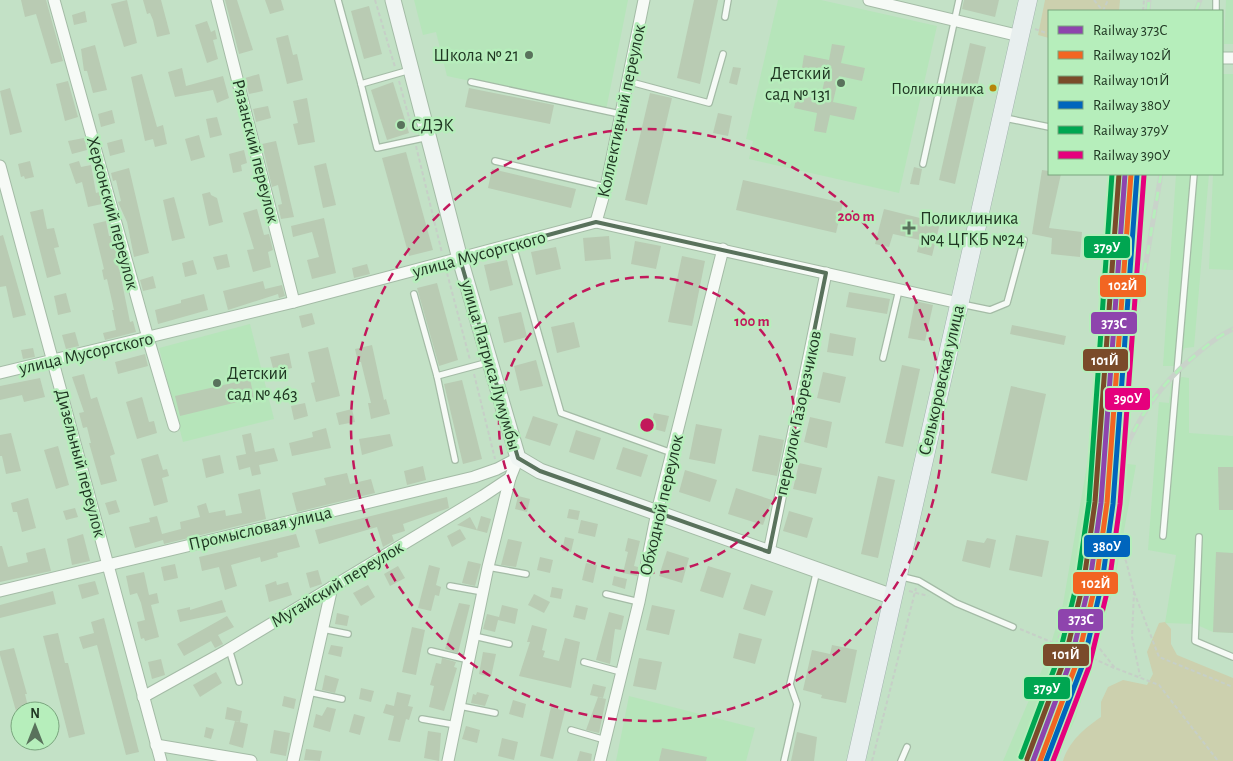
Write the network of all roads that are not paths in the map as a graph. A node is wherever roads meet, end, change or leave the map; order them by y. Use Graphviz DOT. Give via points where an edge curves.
graph roads {
  1 [pos="54,0"];
  2 [pos="217,0"];
  3 [pos="338,0"];
  4 [pos="393,0"];
  5 [pos="644,0"];
  6 [pos="728,0"];
  7 [pos="869,0"];
  8 [pos="959,0"];
  9 [pos="1028,0"];
  10 [pos="725,17"];
  11 [pos="954,20"];
  12 [pos="1020,36"];
  13 [pos="722,54"];
  14 [pos="412,70"];
  15 [pos="627,81"];
  16 [pos="471,82"];
  17 [pos="361,84"];
  18 [pos="620,114"];
  19 [pos="1000,117"];
  20 [pos="1048,127"];
  21 [pos="422,138"];
  22 [pos="495,161"];
  23 [pos="923,164"];
  24 [pos="0,166"];
  25 [pos="1194,175"];
  26 [pos="606,187"];
  27 [pos="596,222"];
  28 [pos="1024,240"];
  29 [pos="513,245"];
  30 [pos="723,249"];
  31 [pos="460,259"];
  32 [pos="826,273"];
  33 [pos="899,290"];
  34 [pos="414,294"];
  35 [pos="294,302"];
  36 [pos="959,303"];
  37 [pos="148,338"];
  38 [pos="883,358"];
  39 [pos="53,360"];
  40 [pos="489,362"];
  41 [pos="0,373"];
  42 [pos="437,376"];
  43 [pos="174,426"];
  44 [pos="672,453"];
  45 [pos="518,458"];
  46 [pos="455,460"];
  47 [pos="510,478"];
  48 [pos="657,512"];
  49 [pos="1163,536"];
  50 [pos="1200,537"];
  51 [pos="769,552"];
  52 [pos="109,564"];
  53 [pos="488,567"];
  54 [pos="817,570"];
  55 [pos="526,574"];
  56 [pos="450,586"];
  57 [pos="332,587"];
  58 [pos="895,587"];
  59 [pos="0,591"];
  60 [pos="483,592"];
  61 [pos="606,594"];
  62 [pos="638,602"];
  63 [pos="1013,627"];
  64 [pos="323,629"];
  65 [pos="348,634"];
  66 [pos="474,636"];
  67 [pos="509,644"];
  68 [pos="229,649"];
  69 [pos="432,651"];
  70 [pos="1233,658"];
  71 [pos="469,660"];
  72 [pos="584,662"];
  73 [pos="621,672"];
  74 [pos="239,682"];
  75 [pos="309,692"];
  76 [pos="143,697"];
  77 [pos="342,699"];
  78 [pos="460,706"];
  79 [pos="495,713"];
  80 [pos="422,719"];
  81 [pos="456,725"];
  82 [pos="571,730"];
  83 [pos="605,740"];
  84 [pos="156,746"];
  85 [pos="907,747"];
  86 [pos="160,761"];
  87 [pos="251,761"];
  88 [pos="294,761"];
  89 [pos="448,761"];
  90 [pos="600,761"];
  91 [pos="784,761"];
  92 [pos="856,761"];
  93 [pos="902,761"];
  1 -- 37 [label="street, Херсонский переулок"];
  2 -- 35 [label="street, Рязанский переулок"];
  3 -- 17 [label="lane"];
  4 -- 14 [label="street, улица Патриса Лумумбы"];
  5 -- 15 [label="street, Коллективный переулок"];
  6 -- 10 [label="lane"];
  7 -- 11 [label="street" via="909,14"];
  8 -- 11 [label="lane"];
  9 -- 12 [label="main road, Селькоровская улица"];
  11 -- 12 [label="street"];
  11 -- 23 [label="lane"];
  12 -- 19 [label="main road, Селькоровская улица"];
  13 -- 15 [label="lane" via="709,103"];
  14 -- 17 [label="lane"];
  14 -- 21 [label="street, улица Патриса Лумумбы"];
  15 -- 18 [label="street, Коллективный переулок"];
  16 -- 18 [label="lane"];
  17 -- 21 [label="lane" via="377,148"];
  18 -- 26 [label="street, Коллективный переулок"];
  19 -- 20 [label="lane"];
  19 -- 36 [label="main road, Селькоровская улица"];
  21 -- 31 [label="street, улица Патриса Лумумбы"];
  22 -- 26 [label="lane"];
  24 -- 39 [label="street, Дизельный переулок"];
  25 -- 49 [label="lane"];
  26 -- 27 [label="street, Коллективный переулок"];
  27 -- 29 [label="street, улица Мусоргского"];
  27 -- 30 [label="street, улица Мусоргского"];
  28 -- 36 [label="lane" via="1007,303 990,310"];
  29 -- 31 [label="street, улица Мусоргского"];
  29 -- 44 [label="lane" via="561,413"];
  30 -- 32 [label="street, улица Мусоргского"];
  30 -- 44 [label="street, Обходной переулок"];
  31 -- 35 [label="street, улица Мусоргского"];
  31 -- 40 [label="street, улица Патриса Лумумбы"];
  32 -- 33 [label="street, улица Мусоргского"];
  32 -- 51 [label="street, переулок Газорезчиков"];
  33 -- 36 [label="street, улица Мусоргского"];
  33 -- 38 [label="lane"];
  34 -- 42 [label="lane"];
  35 -- 37 [label="street, улица Мусоргского"];
  36 -- 58 [label="main road, Селькоровская улица"];
  37 -- 39 [label="street, улица Мусоргского"];
  37 -- 43 [label="street, Херсонский переулок"];
  39 -- 41 [label="street, улица Мусоргского"];
  39 -- 52 [label="street, Дизельный переулок"];
  40 -- 42 [label="lane"];
  40 -- 45 [label="street, улица Патриса Лумумбы"];
  42 -- 46 [label="lane"];
  44 -- 48 [label="street, Обходной переулок"];
  45 -- 47 [label="street"];
  45 -- 48 [label="street, улица Патриса Лумумбы" via="540,472"];
  45 -- 52 [label="street, Промысловая улица" via="497,469 464,479"];
  47 -- 53 [label="street"];
  47 -- 57 [label="street, Мугайский переулок"];
  48 -- 51 [label="street, улица Патриса Лумумбы"];
  48 -- 62 [label="street, Обходной переулок"];
  50 -- 70 [label="lane" via="1195,641"];
  51 -- 54 [label="street, улица Патриса Лумумбы"];
  52 -- 59 [label="street, Промысловая улица"];
  52 -- 76 [label="street, Дизельный переулок"];
  53 -- 55 [label="lane"];
  53 -- 60 [label="street"];
  54 -- 58 [label="street, улица Патриса Лумумбы"];
  54 -- 91 [label="lane" via="790,684 797,704"];
  56 -- 60 [label="lane"];
  57 -- 64 [label="street"];
  57 -- 68 [label="street, Мугайский переулок"];
  58 -- 63 [label="lane" via="918,581 956,603"];
  58 -- 92 [label="main road, Селькоровская улица"];
  60 -- 66 [label="street"];
  61 -- 62 [label="lane"];
  62 -- 73 [label="street, Обходной переулок"];
  64 -- 65 [label="lane"];
  64 -- 75 [label="street"];
  66 -- 67 [label="lane"];
  66 -- 71 [label="street"];
  68 -- 74 [label="lane"];
  68 -- 76 [label="street, Мугайский переулок"];
  69 -- 71 [label="lane"];
  71 -- 78 [label="street"];
  72 -- 73 [label="lane"];
  73 -- 83 [label="street, Обходной переулок"];
  75 -- 77 [label="lane"];
  75 -- 88 [label="street"];
  76 -- 84 [label="street, Дизельный переулок"];
  78 -- 79 [label="lane"];
  78 -- 81 [label="street"];
  80 -- 81 [label="lane"];
  81 -- 89 [label="street"];
  82 -- 83 [label="lane"];
  83 -- 90 [label="street, Обходной переулок"];
  84 -- 86 [label="street, Дизельный переулок"];
  84 -- 87 [label="street"];
  85 -- 93 [label="lane"];
}
